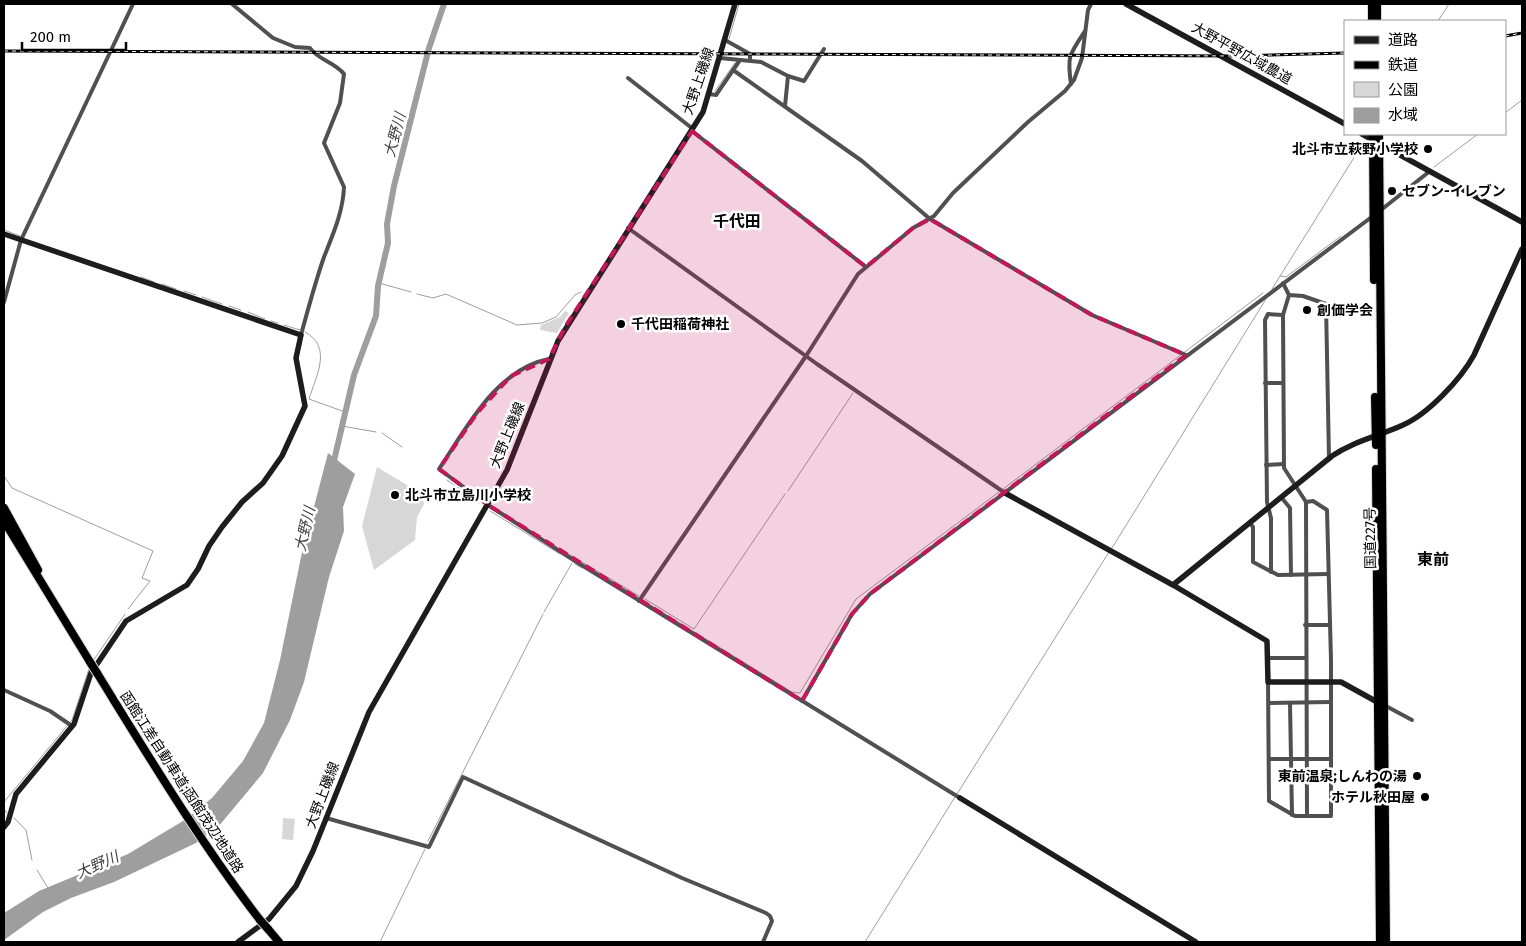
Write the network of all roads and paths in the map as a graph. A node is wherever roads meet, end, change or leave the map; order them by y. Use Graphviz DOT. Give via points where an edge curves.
graph roads {
  1 [pos="133,4"];
  2 [pos="232,4"];
  3 [pos="736,4"];
  4 [pos="1091,4"];
  5 [pos="1126,4"];
  6 [pos="1372,4"];
  7 [pos="1377,4"];
  8 [pos="1372,20"];
  9 [pos="1378,20"];
  10 [pos="1085,30"];
  11 [pos="725,40"];
  12 [pos="824,49"];
  13 [pos="720,58"];
  14 [pos="740,60"];
  15 [pos="750,60"];
  16 [pos="733,70"];
  17 [pos="788,76"];
  18 [pos="628,78"];
  19 [pos="1071,84"];
  20 [pos="709,94"];
  21 [pos="785,106"];
  22 [pos="1344,123"];
  23 [pos="693,130"];
  24 [pos="1376,138"];
  25 [pos="1430,171"];
  26 [pos="1376,213"];
  27 [pos="930,219"];
  28 [pos="1522,222"];
  29 [pos="628,228"];
  30 [pos="4,234"];
  31 [pos="21,240"];
  32 [pos="1522,249"];
  33 [pos="866,267"];
  34 [pos="1283,283"];
  35 [pos="1289,295"];
  36 [pos="4,302"];
  37 [pos="1283,315"];
  38 [pos="301,335"];
  39 [pos="1184,354"];
  40 [pos="806,356"];
  41 [pos="549,360"];
  42 [pos="1265,383"];
  43 [pos="1283,383"];
  44 [pos="1379,434"];
  45 [pos="1329,459"];
  46 [pos="1284,464"];
  47 [pos="1266,465"];
  48 [pos="1295,486"];
  49 [pos="1005,493"];
  50 [pos="1282,497"];
  51 [pos="1306,502"];
  52 [pos="488,506"];
  53 [pos="4,508"];
  54 [pos="1267,509"];
  55 [pos="4,521"];
  56 [pos="1250,523"];
  57 [pos="1271,572"];
  58 [pos="1328,574"];
  59 [pos="1291,575"];
  60 [pos="1305,575"];
  61 [pos="1173,585"];
  62 [pos="639,601"];
  63 [pos="1305,625"];
  64 [pos="1330,625"];
  65 [pos="71,631"];
  66 [pos="1268,658"];
  67 [pos="1306,658"];
  68 [pos="1268,682"];
  69 [pos="1306,682"];
  70 [pos="1330,682"];
  71 [pos="4,690"];
  72 [pos="802,701"];
  73 [pos="1306,702"];
  74 [pos="1330,702"];
  75 [pos="1269,703"];
  76 [pos="1290,703"];
  77 [pos="1381,704"];
  78 [pos="1412,720"];
  79 [pos="70,724"];
  80 [pos="1269,759"];
  81 [pos="1291,759"];
  82 [pos="1307,759"];
  83 [pos="1330,759"];
  84 [pos="960,798"];
  85 [pos="1292,815"];
  86 [pos="1307,816"];
  87 [pos="326,818"];
  88 [pos="4,827"];
  89 [pos="238,942"];
  90 [pos="279,942"];
  91 [pos="763,942"];
  92 [pos="1196,942"];
  93 [pos="1380,942"];
  94 [pos="1386,942"];
  1 -- 31 [label="street"];
  2 -- 38 [label="street" via="273,38 310,48 315,57 344,74 340,102 324,143 344,187 344,194"];
  3 -- 11 [label="street, 大野上磯線"];
  4 -- 10 [label="street"];
  5 -- 22 [label="street, 大野平野広域農道"];
  6 -- 8 [label="highway"];
  7 -- 9 [label="highway"];
  10 -- 19 [label="street" via="1079,69"];
  10 -- 19 [label="street" via="1068,61"];
  11 -- 13 [label="street, 大野上磯線"];
  11 -- 15 [label="street" via="750,54"];
  12 -- 17 [label="street" via="804,81"];
  13 -- 14 [label="street"];
  13 -- 20 [label="street, 大野上磯線"];
  14 -- 15 [label="street"];
  14 -- 16 [label="street"];
  15 -- 17 [label="street" via="769,65"];
  16 -- 20 [label="street" via="716,95"];
  16 -- 21 [label="street"];
  17 -- 21 [label="street"];
  18 -- 23 [label="street"];
  19 -- 27 [label="street" via="953,192"];
  20 -- 23 [label="street, 大野上磯線"];
  21 -- 27 [label="street" via="797,118 862,161"];
  23 -- 29 [label="street, 大野上磯線"];
  23 -- 33 [label="street"];
  24 -- 25 [label="street"];
  24 -- 26 [label="highway, 国道227号"];
  25 -- 26 [label="street"];
  25 -- 28 [label="street"];
  26 -- 34 [label="street"];
  26 -- 44 [label="highway, 国道227号"];
  27 -- 33 [label="street" via="913,228"];
  27 -- 39 [label="street" via="1092,315"];
  29 -- 40 [label="street"];
  29 -- 41 [label="street, 大野上磯線" via="565,327"];
  30 -- 31 [label="street"];
  31 -- 36 [label="street"];
  31 -- 38 [label="street"];
  32 -- 44 [label="street" via="1465,371 1416,418"];
  33 -- 40 [label="street"];
  34 -- 35 [label="street"];
  34 -- 39 [label="street"];
  35 -- 37 [label="street"];
  35 -- 45 [label="street" via="1326,304"];
  37 -- 42 [label="street" via="1268,314 1265,320"];
  37 -- 43 [label="street"];
  38 -- 79 [label="street" via="296,358 304,406 282,456 263,483 222,527 187,585 126,621 91,674"];
  39 -- 49 [label="street"];
  40 -- 49 [label="street"];
  40 -- 62 [label="street"];
  41 -- 52 [label="street, 大野上磯線" via="518,445"];
  41 -- 52 [label="street" via="516,373 505,382 478,412 439,470"];
  42 -- 43 [label="street"];
  42 -- 47 [label="street"];
  43 -- 46 [label="street"];
  44 -- 45 [label="street" via="1345,448"];
  44 -- 77 [label="highway, 国道227号"];
  45 -- 48 [label="street"];
  46 -- 47 [label="street"];
  46 -- 48 [label="street"];
  47 -- 54 [label="street"];
  48 -- 50 [label="street"];
  48 -- 51 [label="street"];
  49 -- 61 [label="street"];
  49 -- 72 [label="street" via="862,601"];
  50 -- 54 [label="street"];
  50 -- 59 [label="street" via="1290,508"];
  51 -- 58 [label="street" via="1328,510"];
  51 -- 60 [label="street"];
  52 -- 62 [label="street"];
  52 -- 87 [label="street, 大野上磯線" via="378,694"];
  53 -- 65 [label="highway, 函館江差自動車道;函館茂辺地道路"];
  54 -- 56 [label="street"];
  54 -- 57 [label="street" via="1271,518"];
  55 -- 65 [label="highway, 函館江差自動車道;函館茂辺地道路"];
  56 -- 57 [label="street" via="1253,527 1253,562"];
  56 -- 61 [label="street"];
  57 -- 59 [label="street"];
  58 -- 60 [label="street"];
  58 -- 64 [label="street"];
  59 -- 60 [label="street"];
  60 -- 63 [label="street"];
  61 -- 66 [label="street" via="1267,640"];
  62 -- 72 [label="street"];
  63 -- 64 [label="street"];
  63 -- 67 [label="street"];
  64 -- 70 [label="street"];
  65 -- 90 [label="highway, 函館江差自動車道;函館茂辺地道路, bridge" via="219,866"];
  66 -- 67 [label="street"];
  66 -- 68 [label="street"];
  67 -- 69 [label="street"];
  68 -- 69 [label="street"];
  68 -- 75 [label="street"];
  69 -- 70 [label="street"];
  69 -- 73 [label="street"];
  70 -- 74 [label="street"];
  70 -- 77 [label="street" via="1341,682"];
  71 -- 79 [label="street"];
  72 -- 84 [label="street"];
  73 -- 74 [label="street"];
  73 -- 76 [label="street"];
  73 -- 82 [label="street"];
  74 -- 83 [label="street"];
  75 -- 76 [label="street"];
  75 -- 80 [label="street"];
  76 -- 81 [label="street"];
  77 -- 78 [label="street"];
  77 -- 93 [label="highway, 国道227号"];
  77 -- 94 [label="highway, 国道227号"];
  79 -- 88 [label="street" via="16,794"];
  80 -- 81 [label="street"];
  80 -- 85 [label="street" via="1269,802"];
  81 -- 82 [label="street"];
  81 -- 85 [label="street"];
  82 -- 83 [label="street"];
  82 -- 86 [label="street"];
  83 -- 86 [label="street" via="1331,816"];
  84 -- 92 [label="street"];
  85 -- 86 [label="street"];
  87 -- 89 [label="street, 大野上磯線" via="307,865 286,900 269,919"];
  87 -- 91 [label="street" via="429,847 463,777 766,913 772,921"];
}
